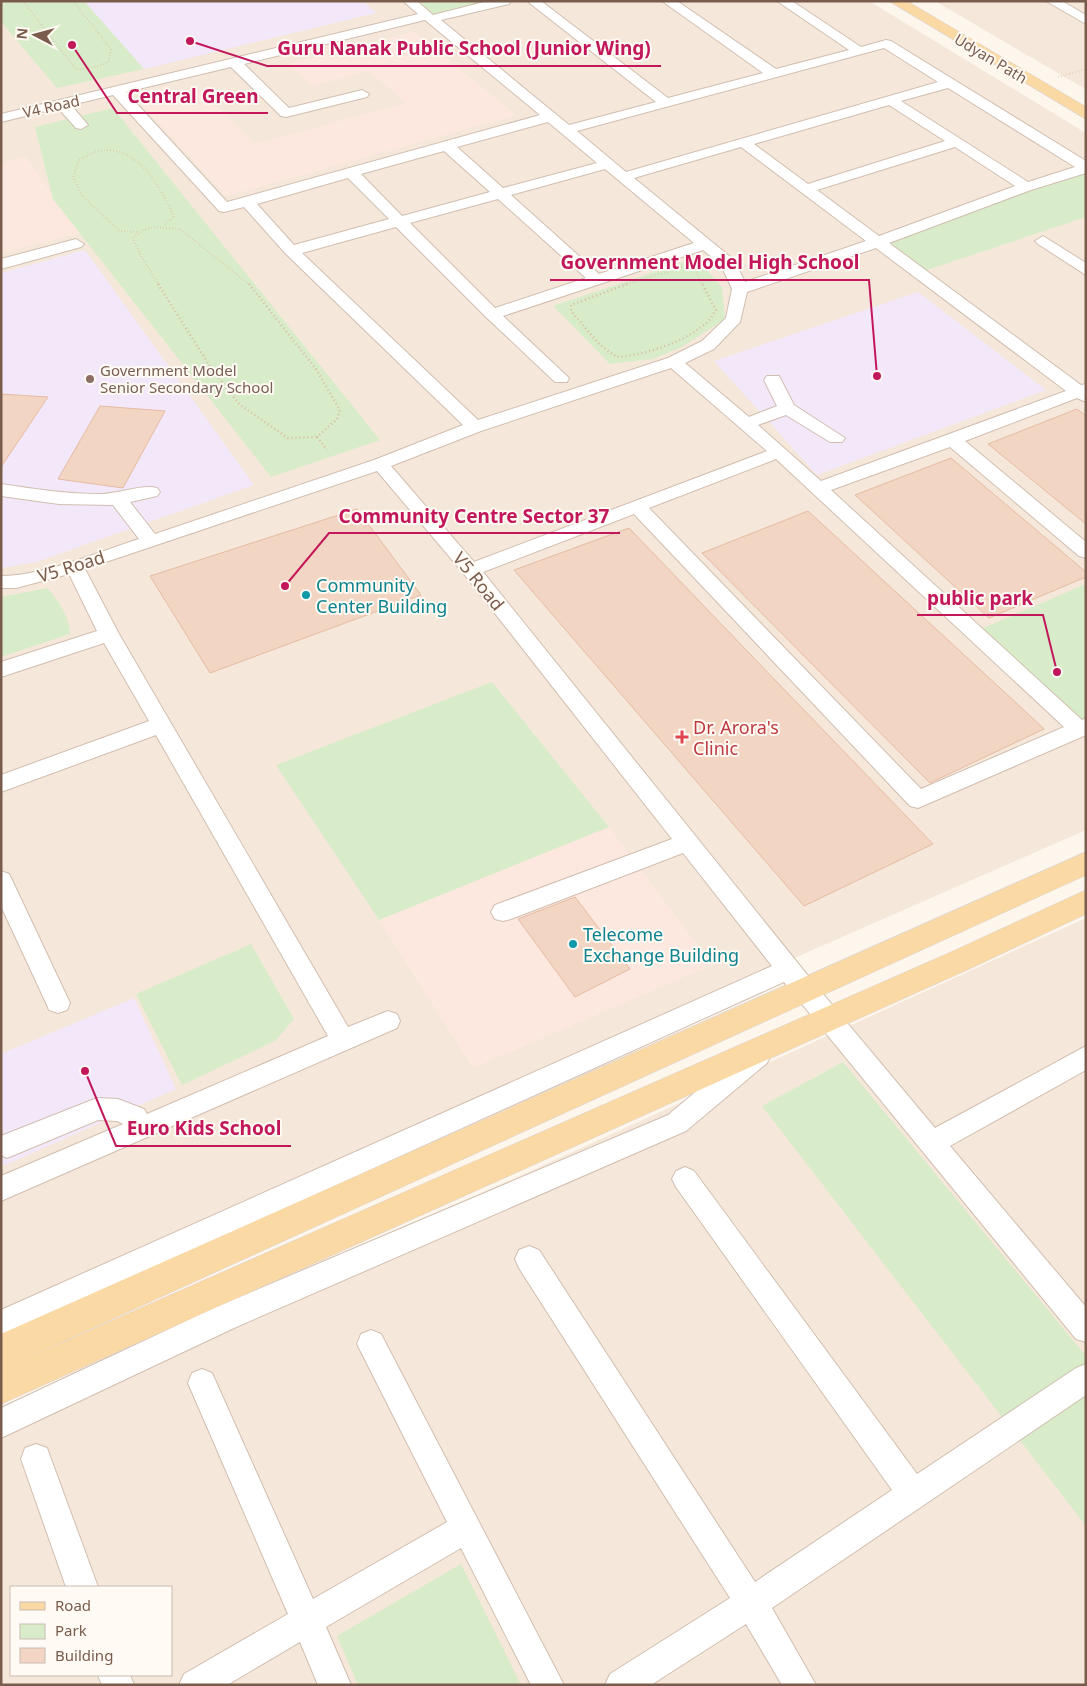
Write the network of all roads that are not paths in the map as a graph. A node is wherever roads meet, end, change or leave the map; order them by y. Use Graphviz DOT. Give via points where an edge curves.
graph roads {
  1 [pos="409,1"];
  2 [pos="505,1"];
  3 [pos="533,1"];
  4 [pos="668,1"];
  5 [pos="783,1"];
  6 [pos="896,1"];
  7 [pos="913,1"];
  8 [pos="1052,1"];
  9 [pos="429,18"];
  10 [pos="1086,20"];
  11 [pos="859,51"];
  12 [pos="234,62"];
  13 [pos="774,74"];
  14 [pos="948,83"];
  15 [pos="116,91"];
  16 [pos="362,94"];
  17 [pos="889,99"];
  18 [pos="666,103"];
  19 [pos="1086,103"];
  20 [pos="62,104"];
  21 [pos="1086,114"];
  22 [pos="550,117"];
  23 [pos="1,118"];
  24 [pos="80,125"];
  25 [pos="566,130"];
  26 [pos="743,142"];
  27 [pos="957,142"];
  28 [pos="448,146"];
  29 [pos="608,164"];
  30 [pos="1086,168"];
  31 [pos="351,173"];
  32 [pos="623,177"];
  33 [pos="1026,187"];
  34 [pos="806,189"];
  35 [pos="501,194"];
  36 [pos="247,202"];
  37 [pos="400,222"];
  38 [pos="1043,241"];
  39 [pos="878,242"];
  40 [pos="76,244"];
  41 [pos="705,244"];
  42 [pos="291,251"];
  43 [pos="1,264"];
  44 [pos="1086,270"];
  45 [pos="596,280"];
  46 [pos="740,289"];
  47 [pos="492,314"];
  48 [pos="674,362"];
  49 [pos="561,378"];
  50 [pos="773,380"];
  51 [pos="1083,392"];
  52 [pos="787,408"];
  53 [pos="746,424"];
  54 [pos="475,427"];
  55 [pos="836,438"];
  56 [pos="953,440"];
  57 [pos="779,452"];
  58 [pos="380,464"];
  59 [pos="818,488"];
  60 [pos="1,490"];
  61 [pos="151,492"];
  62 [pos="118,499"];
  63 [pos="637,507"];
  64 [pos="151,542"];
  65 [pos="1086,552"];
  66 [pos="74,566"];
  67 [pos="471,570"];
  68 [pos="1,582"];
  69 [pos="109,634"];
  70 [pos="1,670"];
  71 [pos="161,725"];
  72 [pos="1082,728"];
  73 [pos="1,784"];
  74 [pos="687,842"];
  75 [pos="1086,864"];
  76 [pos="1,880"];
  77 [pos="1086,901"];
  78 [pos="503,912"];
  79 [pos="796,979"];
  80 [pos="58,1003"];
  81 [pos="828,1018"];
  82 [pos="388,1022"];
  83 [pos="343,1040"];
  84 [pos="774,1042"];
  85 [pos="1086,1057"];
  86 [pos="142,1128"];
  87 [pos="932,1143"];
  88 [pos="7,1146"];
  89 [pos="684,1179"];
  90 [pos="1,1189"];
  91 [pos="529,1260"];
  92 [pos="1,1324"];
  93 [pos="1086,1329"];
  94 [pos="371,1344"];
  95 [pos="1,1352"];
  96 [pos="1086,1378"];
  97 [pos="202,1384"];
  98 [pos="1,1387"];
  99 [pos="1,1423"];
  100 [pos="36,1459"];
  101 [pos="913,1494"];
  102 [pos="466,1528"];
  103 [pos="82,1586"];
  104 [pos="752,1604"];
  105 [pos="306,1620"];
  106 [pos="195,1685"];
  107 [pos="335,1685"];
  108 [pos="548,1685"];
  109 [pos="621,1685"];
  110 [pos="800,1685"];
  1 -- 9 [label="street"];
  2 -- 9 [label="street, V4 Road"];
  3 -- 18 [label="street"];
  4 -- 13 [label="street"];
  5 -- 11 [label="street"];
  6 -- 21 [label="main road, Udyan Path"];
  7 -- 19 [label="main road, Udyan Path"];
  8 -- 10 [label="street"];
  9 -- 12 [label="street, V4 Road"];
  9 -- 22 [label="street"];
  11 -- 13 [label="street"];
  11 -- 14 [label="street" via="886,44"];
  12 -- 15 [label="street, V4 Road"];
  12 -- 16 [label="street" via="286,114"];
  13 -- 18 [label="street"];
  14 -- 17 [label="street"];
  14 -- 30 [label="street"];
  15 -- 20 [label="street, V4 Road"];
  15 -- 36 [label="street" via="224,208"];
  17 -- 26 [label="street"];
  17 -- 27 [label="street"];
  18 -- 25 [label="street"];
  20 -- 23 [label="street, V4 Road"];
  20 -- 24 [label="street"];
  22 -- 25 [label="street"];
  22 -- 28 [label="street"];
  25 -- 29 [label="street"];
  26 -- 32 [label="street"];
  26 -- 34 [label="street"];
  27 -- 33 [label="street"];
  27 -- 34 [label="street"];
  28 -- 31 [label="street"];
  28 -- 35 [label="street"];
  29 -- 32 [label="street"];
  29 -- 35 [label="street"];
  30 -- 33 [label="street"];
  31 -- 36 [label="street"];
  31 -- 37 [label="street"];
  32 -- 41 [label="street"];
  33 -- 39 [label="street"];
  34 -- 39 [label="street"];
  35 -- 37 [label="street"];
  35 -- 45 [label="street"];
  36 -- 42 [label="street"];
  37 -- 42 [label="street"];
  37 -- 47 [label="street"];
  38 -- 44 [label="street"];
  39 -- 46 [label="street"];
  39 -- 51 [label="street"];
  40 -- 43 [label="street"];
  41 -- 45 [label="street"];
  41 -- 46 [label="street" via="728,263"];
  42 -- 54 [label="street"];
  45 -- 47 [label="street"];
  46 -- 48 [label="street" via="734,319 708,345"];
  47 -- 49 [label="street"];
  48 -- 53 [label="street"];
  48 -- 54 [label="street"];
  50 -- 52 [label="street"];
  51 -- 56 [label="street"];
  52 -- 53 [label="street"];
  52 -- 55 [label="street"];
  53 -- 57 [label="street"];
  54 -- 58 [label="street"];
  56 -- 59 [label="street"];
  56 -- 65 [label="street"];
  57 -- 59 [label="street"];
  57 -- 63 [label="street"];
  58 -- 64 [label="street, V5 Road"];
  58 -- 67 [label="street, V5 Road"];
  59 -- 72 [label="street"];
  60 -- 62 [label="street" via="44,496"];
  61 -- 62 [label="street"];
  62 -- 64 [label="street"];
  63 -- 67 [label="street"];
  63 -- 72 [label="street" via="918,800"];
  64 -- 66 [label="street, V5 Road"];
  66 -- 68 [label="street, V5 Road" via="16,582"];
  66 -- 69 [label="street"];
  67 -- 74 [label="street, V5 Road"];
  69 -- 70 [label="street"];
  69 -- 71 [label="street"];
  71 -- 73 [label="street"];
  71 -- 83 [label="street"];
  74 -- 78 [label="street"];
  74 -- 79 [label="street, V5 Road"];
  75 -- 79 [label="main road"];
  76 -- 80 [label="street"];
  77 -- 81 [label="main road"];
  79 -- 81 [label="street, V5 Road"];
  79 -- 92 [label="street"];
  79 -- 95 [label="main road"];
  81 -- 84 [label="main road"];
  81 -- 87 [label="street, V5 Road"];
  82 -- 83 [label="street"];
  83 -- 86 [label="street"];
  84 -- 98 [label="main road"];
  84 -- 99 [label="street" via="677,1123 224,1318"];
  85 -- 87 [label="street"];
  86 -- 88 [label="street" via="135,1117 118,1110 97,1109"];
  86 -- 90 [label="street"];
  87 -- 93 [label="street, V5 Road"];
  89 -- 101 [label="street"];
  91 -- 104 [label="street"];
  94 -- 102 [label="street"];
  96 -- 101 [label="street"];
  97 -- 105 [label="street"];
  100 -- 103 [label="street"];
  101 -- 104 [label="street"];
  102 -- 105 [label="street"];
  102 -- 108 [label="street"];
  104 -- 109 [label="street"];
  104 -- 110 [label="street"];
  105 -- 106 [label="street"];
  105 -- 107 [label="street"];
}
